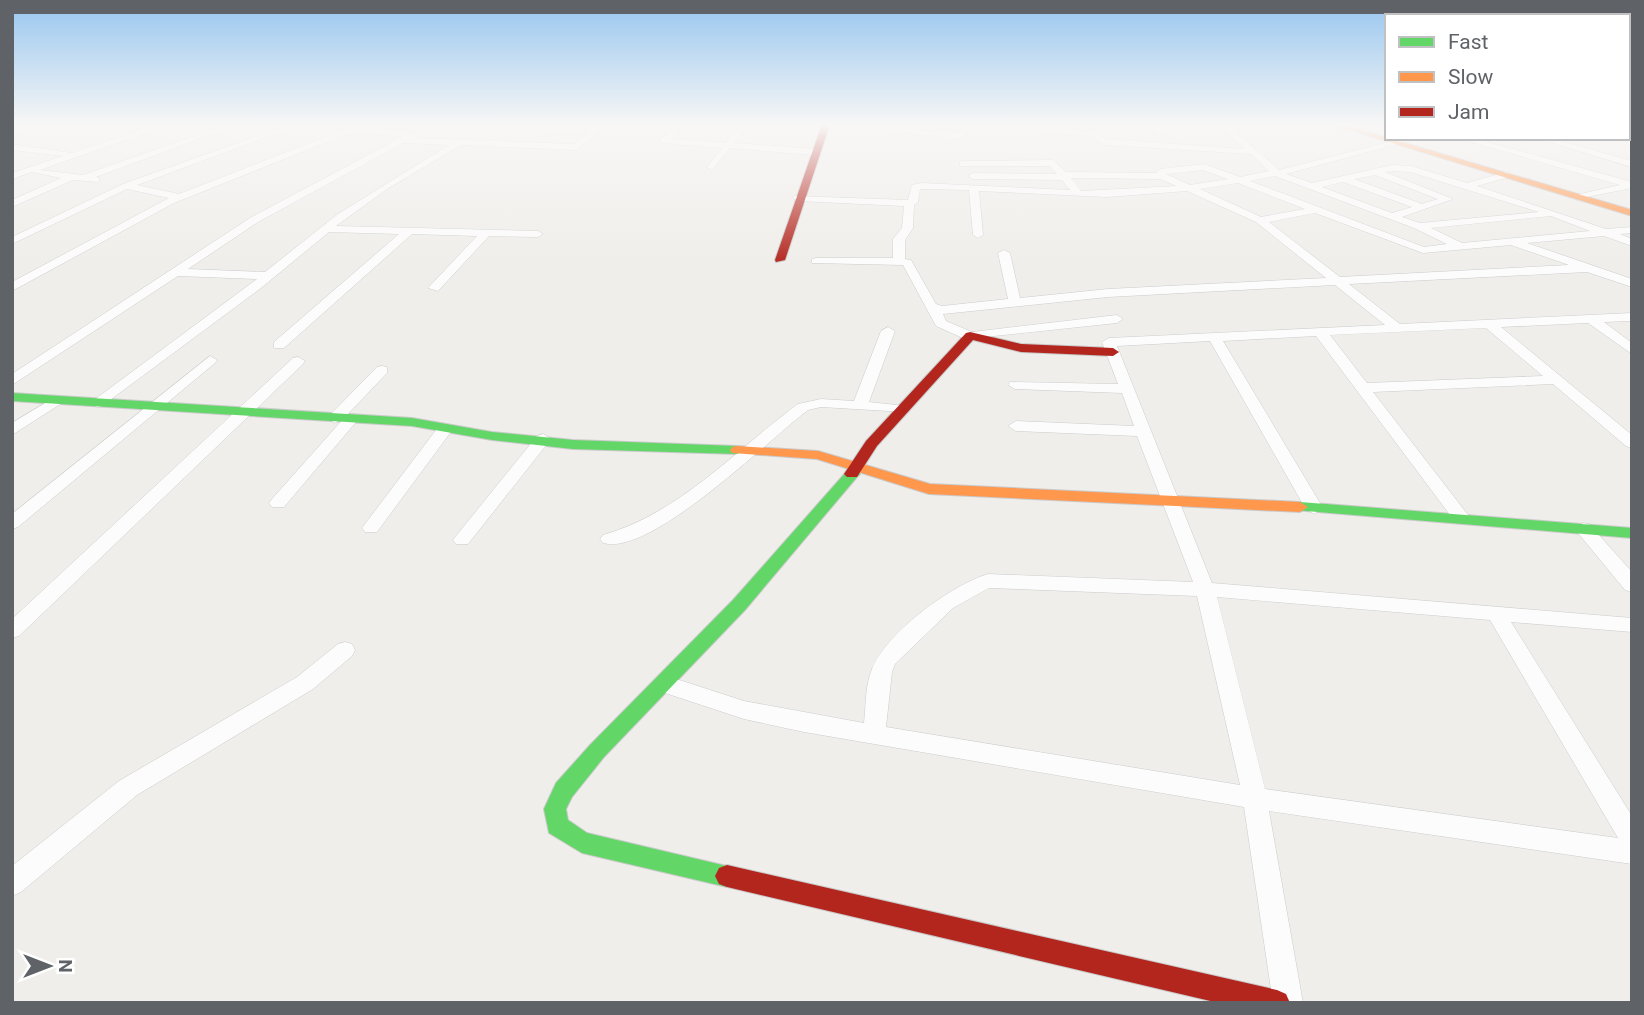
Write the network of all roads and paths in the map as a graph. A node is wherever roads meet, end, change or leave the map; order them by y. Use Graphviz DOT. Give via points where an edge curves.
graph roads {
  1 [pos="32,171"];
  2 [pos="96,171"];
  3 [pos="167,171"];
  4 [pos="244,171"];
  5 [pos="345,171"];
  6 [pos="410,171"];
  7 [pos="808,171"];
  8 [pos="1061,171"];
  9 [pos="1163,171"];
  10 [pos="1216,171"];
  11 [pos="1379,171"];
  12 [pos="1416,171"];
  13 [pos="1494,171"];
  14 [pos="1583,171"];
  15 [pos="1275,172"];
  16 [pos="1376,172"];
  17 [pos="1506,175"];
  18 [pos="966,176"];
  19 [pos="1066,176"];
  20 [pos="1162,176"];
  21 [pos="79,177"];
  22 [pos="1236,179"];
  23 [pos="1344,179"];
  24 [pos="1632,185"];
  25 [pos="126,186"];
  26 [pos="1312,186"];
  27 [pos="1467,186"];
  28 [pos="974,187"];
  29 [pos="1188,189"];
  30 [pos="1078,193"];
  31 [pos="178,197"];
  32 [pos="1580,197"];
  33 [pos="799,198"];
  34 [pos="1351,201"];
  35 [pos="909,203"];
  36 [pos="12,204"];
  37 [pos="1422,207"];
  38 [pos="1317,210"];
  39 [pos="1632,213"];
  40 [pos="1554,214"];
  41 [pos="1392,216"];
  42 [pos="1260,220"];
  43 [pos="1418,226"];
  44 [pos="326,229"];
  45 [pos="1632,230"];
  46 [pos="409,231"];
  47 [pos="486,233"];
  48 [pos="1607,233"];
  49 [pos="538,234"];
  50 [pos="978,235"];
  51 [pos="12,241"];
  52 [pos="1509,241"];
  53 [pos="1632,243"];
  54 [pos="1462,247"];
  55 [pos="1004,253"];
  56 [pos="780,260"];
  57 [pos="899,260"];
  58 [pos="816,261"];
  59 [pos="1588,268"];
  60 [pos="174,272"];
  61 [pos="267,276"];
  62 [pos="1340,282"];
  63 [pos="1632,283"];
  64 [pos="15,284"];
  65 [pos="434,288"];
  66 [pos="1108,293"];
  67 [pos="1015,303"];
  68 [pos="934,309"];
  69 [pos="1632,317"];
  70 [pos="1117,319"];
  71 [pos="1591,319"];
  72 [pos="1489,324"];
  73 [pos="1397,328"];
  74 [pos="888,331"];
  75 [pos="1320,332"];
  76 [pos="970,336"];
  77 [pos="1214,337"];
  78 [pos="279,345"];
  79 [pos="1111,347"];
  80 [pos="1632,350"];
  81 [pos="210,360"];
  82 [pos="298,361"];
  83 [pos="382,370"];
  84 [pos="1557,380"];
  85 [pos="12,381"];
  86 [pos="1014,385"];
  87 [pos="1362,388"];
  88 [pos="1126,389"];
  89 [pos="12,397"];
  90 [pos="57,400"];
  91 [pos="97,402"];
  92 [pos="152,406"];
  93 [pos="860,406"];
  94 [pos="901,409"];
  95 [pos="245,412"];
  96 [pos="343,418"];
  97 [pos="1016,426"];
  98 [pos="444,429"];
  99 [pos="12,430"];
  100 [pos="1142,431"];
  101 [pos="543,439"];
  102 [pos="1632,443"];
  103 [pos="749,449"];
  104 [pos="858,468"];
  105 [pos="1170,499"];
  106 [pos="278,503"];
  107 [pos="1314,508"];
  108 [pos="1462,519"];
  109 [pos="12,523"];
  110 [pos="371,528"];
  111 [pos="1584,529"];
  112 [pos="1632,533"];
  113 [pos="609,539"];
  114 [pos="462,540"];
  115 [pos="1632,585"];
  116 [pos="1205,589"];
  117 [pos="1496,614"];
  118 [pos="1632,625"];
  119 [pos="12,631"];
  120 [pos="345,650"];
  121 [pos="664,684"];
  122 [pos="874,735"];
  123 [pos="1255,797"];
  124 [pos="1632,839"];
  125 [pos="1632,852"];
  126 [pos="12,883"];
  127 [pos="1277,1003"];
  128 [pos="1288,1003"];
  1 -- 21 [label="street"];
  2 -- 21 [label="street"];
  3 -- 25 [label="street"];
  4 -- 31 [label="street"];
  5 -- 60 [label="street" via="254,220"];
  6 -- 44 [label="street"];
  7 -- 33 [label="street"];
  8 -- 19 [label="street"];
  9 -- 20 [label="street"];
  10 -- 22 [label="street"];
  11 -- 16 [label="street"];
  12 -- 27 [label="street"];
  13 -- 17 [label="street"];
  14 -- 24 [label="street"];
  15 -- 22 [label="street"];
  15 -- 26 [label="street"];
  16 -- 23 [label="street"];
  16 -- 37 [label="street" via="1448,200"];
  17 -- 27 [label="street"];
  17 -- 32 [label="street"];
  18 -- 19 [label="street"];
  19 -- 20 [label="street"];
  19 -- 30 [label="street"];
  20 -- 29 [label="street"];
  21 -- 25 [label="street"];
  21 -- 36 [label="street"];
  22 -- 29 [label="street"];
  22 -- 38 [label="street"];
  23 -- 26 [label="street"];
  23 -- 37 [label="street"];
  24 -- 32 [label="street"];
  25 -- 31 [label="street"];
  25 -- 51 [label="street"];
  26 -- 34 [label="street"];
  27 -- 40 [label="street"];
  28 -- 30 [label="street"];
  28 -- 35 [label="street" via="915,187"];
  28 -- 50 [label="street"];
  29 -- 30 [label="street"];
  29 -- 42 [label="street"];
  31 -- 64 [label="street"];
  32 -- 39 [label="street"];
  33 -- 35 [label="street"];
  33 -- 56 [label="street"];
  34 -- 38 [label="street"];
  34 -- 41 [label="street"];
  35 -- 57 [label="street" via="910,219 900,239"];
  37 -- 41 [label="street"];
  38 -- 42 [label="street"];
  38 -- 54 [label="street" via="1423,250"];
  40 -- 43 [label="street"];
  40 -- 48 [label="street"];
  41 -- 43 [label="street"];
  42 -- 62 [label="street"];
  43 -- 54 [label="street"];
  44 -- 46 [label="street"];
  44 -- 61 [label="street"];
  45 -- 48 [label="street"];
  46 -- 47 [label="street"];
  46 -- 78 [label="street"];
  47 -- 49 [label="street"];
  47 -- 65 [label="street"];
  48 -- 52 [label="street"];
  48 -- 53 [label="street"];
  52 -- 54 [label="street"];
  52 -- 59 [label="street"];
  55 -- 67 [label="street"];
  57 -- 58 [label="street"];
  57 -- 68 [label="street" via="911,266"];
  59 -- 62 [label="street"];
  59 -- 63 [label="street"];
  60 -- 61 [label="street"];
  60 -- 85 [label="street"];
  61 -- 91 [label="street"];
  62 -- 66 [label="street"];
  62 -- 73 [label="street"];
  66 -- 67 [label="street"];
  66 -- 70 [label="street"];
  67 -- 68 [label="street"];
  68 -- 76 [label="street" via="941,323"];
  69 -- 71 [label="street"];
  70 -- 76 [label="street"];
  70 -- 79 [label="street"];
  71 -- 72 [label="street"];
  71 -- 80 [label="street"];
  72 -- 73 [label="street"];
  72 -- 84 [label="street"];
  73 -- 75 [label="street"];
  74 -- 93 [label="street"];
  75 -- 77 [label="street"];
  75 -- 87 [label="street"];
  76 -- 79 [label="street" via="1021,348"];
  76 -- 94 [label="street"];
  77 -- 79 [label="street"];
  77 -- 107 [label="street"];
  79 -- 88 [label="street"];
  81 -- 92 [label="street"];
  82 -- 95 [label="street"];
  83 -- 96 [label="street"];
  84 -- 87 [label="street"];
  84 -- 102 [label="street"];
  86 -- 88 [label="street"];
  87 -- 108 [label="street"];
  88 -- 100 [label="street"];
  89 -- 90 [label="street"];
  90 -- 91 [label="street"];
  90 -- 99 [label="street"];
  91 -- 92 [label="street"];
  92 -- 95 [label="street"];
  92 -- 109 [label="street"];
  93 -- 94 [label="street"];
  93 -- 103 [label="street" via="821,403 803,407"];
  94 -- 104 [label="street" via="871,444"];
  95 -- 96 [label="street"];
  95 -- 119 [label="street"];
  96 -- 98 [label="street"];
  96 -- 106 [label="street"];
  97 -- 100 [label="street"];
  98 -- 101 [label="street"];
  98 -- 110 [label="street"];
  100 -- 105 [label="street"];
  101 -- 103 [label="street" via="638,448"];
  101 -- 114 [label="street"];
  103 -- 104 [label="street" via="818,455"];
  103 -- 113 [label="street" via="679,505 636,531"];
  104 -- 105 [label="street" via="929,489"];
  104 -- 121 [label="street"];
  105 -- 107 [label="street"];
  105 -- 116 [label="street"];
  107 -- 108 [label="street"];
  108 -- 111 [label="street"];
  111 -- 112 [label="street"];
  111 -- 115 [label="street"];
  116 -- 117 [label="street"];
  116 -- 122 [label="street" via="1005,581 970,586 887,659 881,672"];
  116 -- 123 [label="street"];
  117 -- 118 [label="street"];
  117 -- 124 [label="street"];
  120 -- 126 [label="street" via="306,683 128,788"];
  121 -- 122 [label="street" via="744,710"];
  121 -- 127 [label="street" via="564,790 555,809 557,826 582,842"];
  122 -- 123 [label="street"];
  123 -- 125 [label="street"];
  123 -- 128 [label="street"];
}
